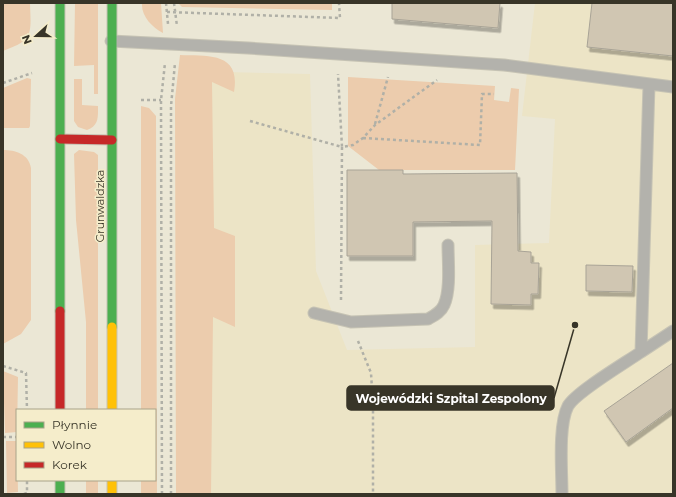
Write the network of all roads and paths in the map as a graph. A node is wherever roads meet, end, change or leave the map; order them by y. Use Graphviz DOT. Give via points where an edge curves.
graph roads {
  1 [pos="60,3"];
  2 [pos="112,3"];
  3 [pos="166,3"];
  4 [pos="174,3"];
  5 [pos="340,3"];
  6 [pos="167,12"];
  7 [pos="176,13"];
  8 [pos="111,42"];
  9 [pos="173,44"];
  10 [pos="337,55"];
  11 [pos="394,58"];
  12 [pos="457,62"];
  13 [pos="32,73"];
  14 [pos="3,83"];
  15 [pos="649,84"];
  16 [pos="673,87"];
  17 [pos="494,94"];
  18 [pos="140,100"];
  19 [pos="161,100"];
  20 [pos="250,121"];
  21 [pos="375,125"];
  22 [pos="363,138"];
  23 [pos="60,139"];
  24 [pos="112,140"];
  25 [pos="342,147"];
  26 [pos="448,245"];
  27 [pos="314,313"];
  28 [pos="347,321"];
  29 [pos="673,332"];
  30 [pos="641,352"];
  31 [pos="3,366"];
  32 [pos="27,409"];
  33 [pos="60,409"];
  34 [pos="112,409"];
  35 [pos="3,437"];
  36 [pos="16,437"];
  37 [pos="27,481"];
  38 [pos="60,481"];
  39 [pos="112,481"];
  40 [pos="562,482"];
  41 [pos="24,494"];
  42 [pos="60,494"];
  43 [pos="112,494"];
  44 [pos="162,494"];
  45 [pos="171,494"];
  46 [pos="373,494"];
  47 [pos="562,494"];
  48 [pos="568,494"];
  1 -- 23 [label="main road"];
  2 -- 8 [label="main road, Grunwaldzka"];
  3 -- 6 [label="path"];
  4 -- 7 [label="path"];
  5 -- 7 [label="path" via="340,18"];
  6 -- 7 [label="path"];
  6 -- 9 [label="path"];
  7 -- 9 [label="path" via="178,34"];
  8 -- 9 [label="lane"];
  8 -- 24 [label="main road, Grunwaldzka"];
  9 -- 10 [label="lane"];
  9 -- 19 [label="path"];
  9 -- 45 [label="path" via="170,106"];
  10 -- 11 [label="lane"];
  10 -- 25 [label="path"];
  11 -- 12 [label="lane"];
  11 -- 21 [label="path"];
  12 -- 15 [label="lane"];
  12 -- 21 [label="path"];
  13 -- 14 [label="path"];
  15 -- 16 [label="lane"];
  15 -- 30 [label="lane"];
  17 -- 22 [label="path" via="482,94 480,145"];
  18 -- 19 [label="path"];
  19 -- 44 [label="path"];
  20 -- 25 [label="path"];
  21 -- 22 [label="path"];
  22 -- 25 [label="path" via="353,145"];
  23 -- 24 [label="main road"];
  23 -- 33 [label="main road"];
  24 -- 34 [label="main road, Grunwaldzka"];
  25 -- 28 [label="path" via="340,310"];
  26 -- 28 [label="lane" via="445,304 438,314 428,319"];
  27 -- 28 [label="lane"];
  28 -- 46 [label="path" via="371,374"];
  29 -- 30 [label="lane"];
  30 -- 40 [label="lane" via="579,394 568,406 562,423"];
  31 -- 32 [label="path" via="26,373"];
  35 -- 36 [label="path"];
  37 -- 41 [label="path" via="27,493"];
  38 -- 42 [label="main road"];
  39 -- 43 [label="main road"];
  40 -- 47 [label="lane"];
  40 -- 48 [label="lane"];
}
